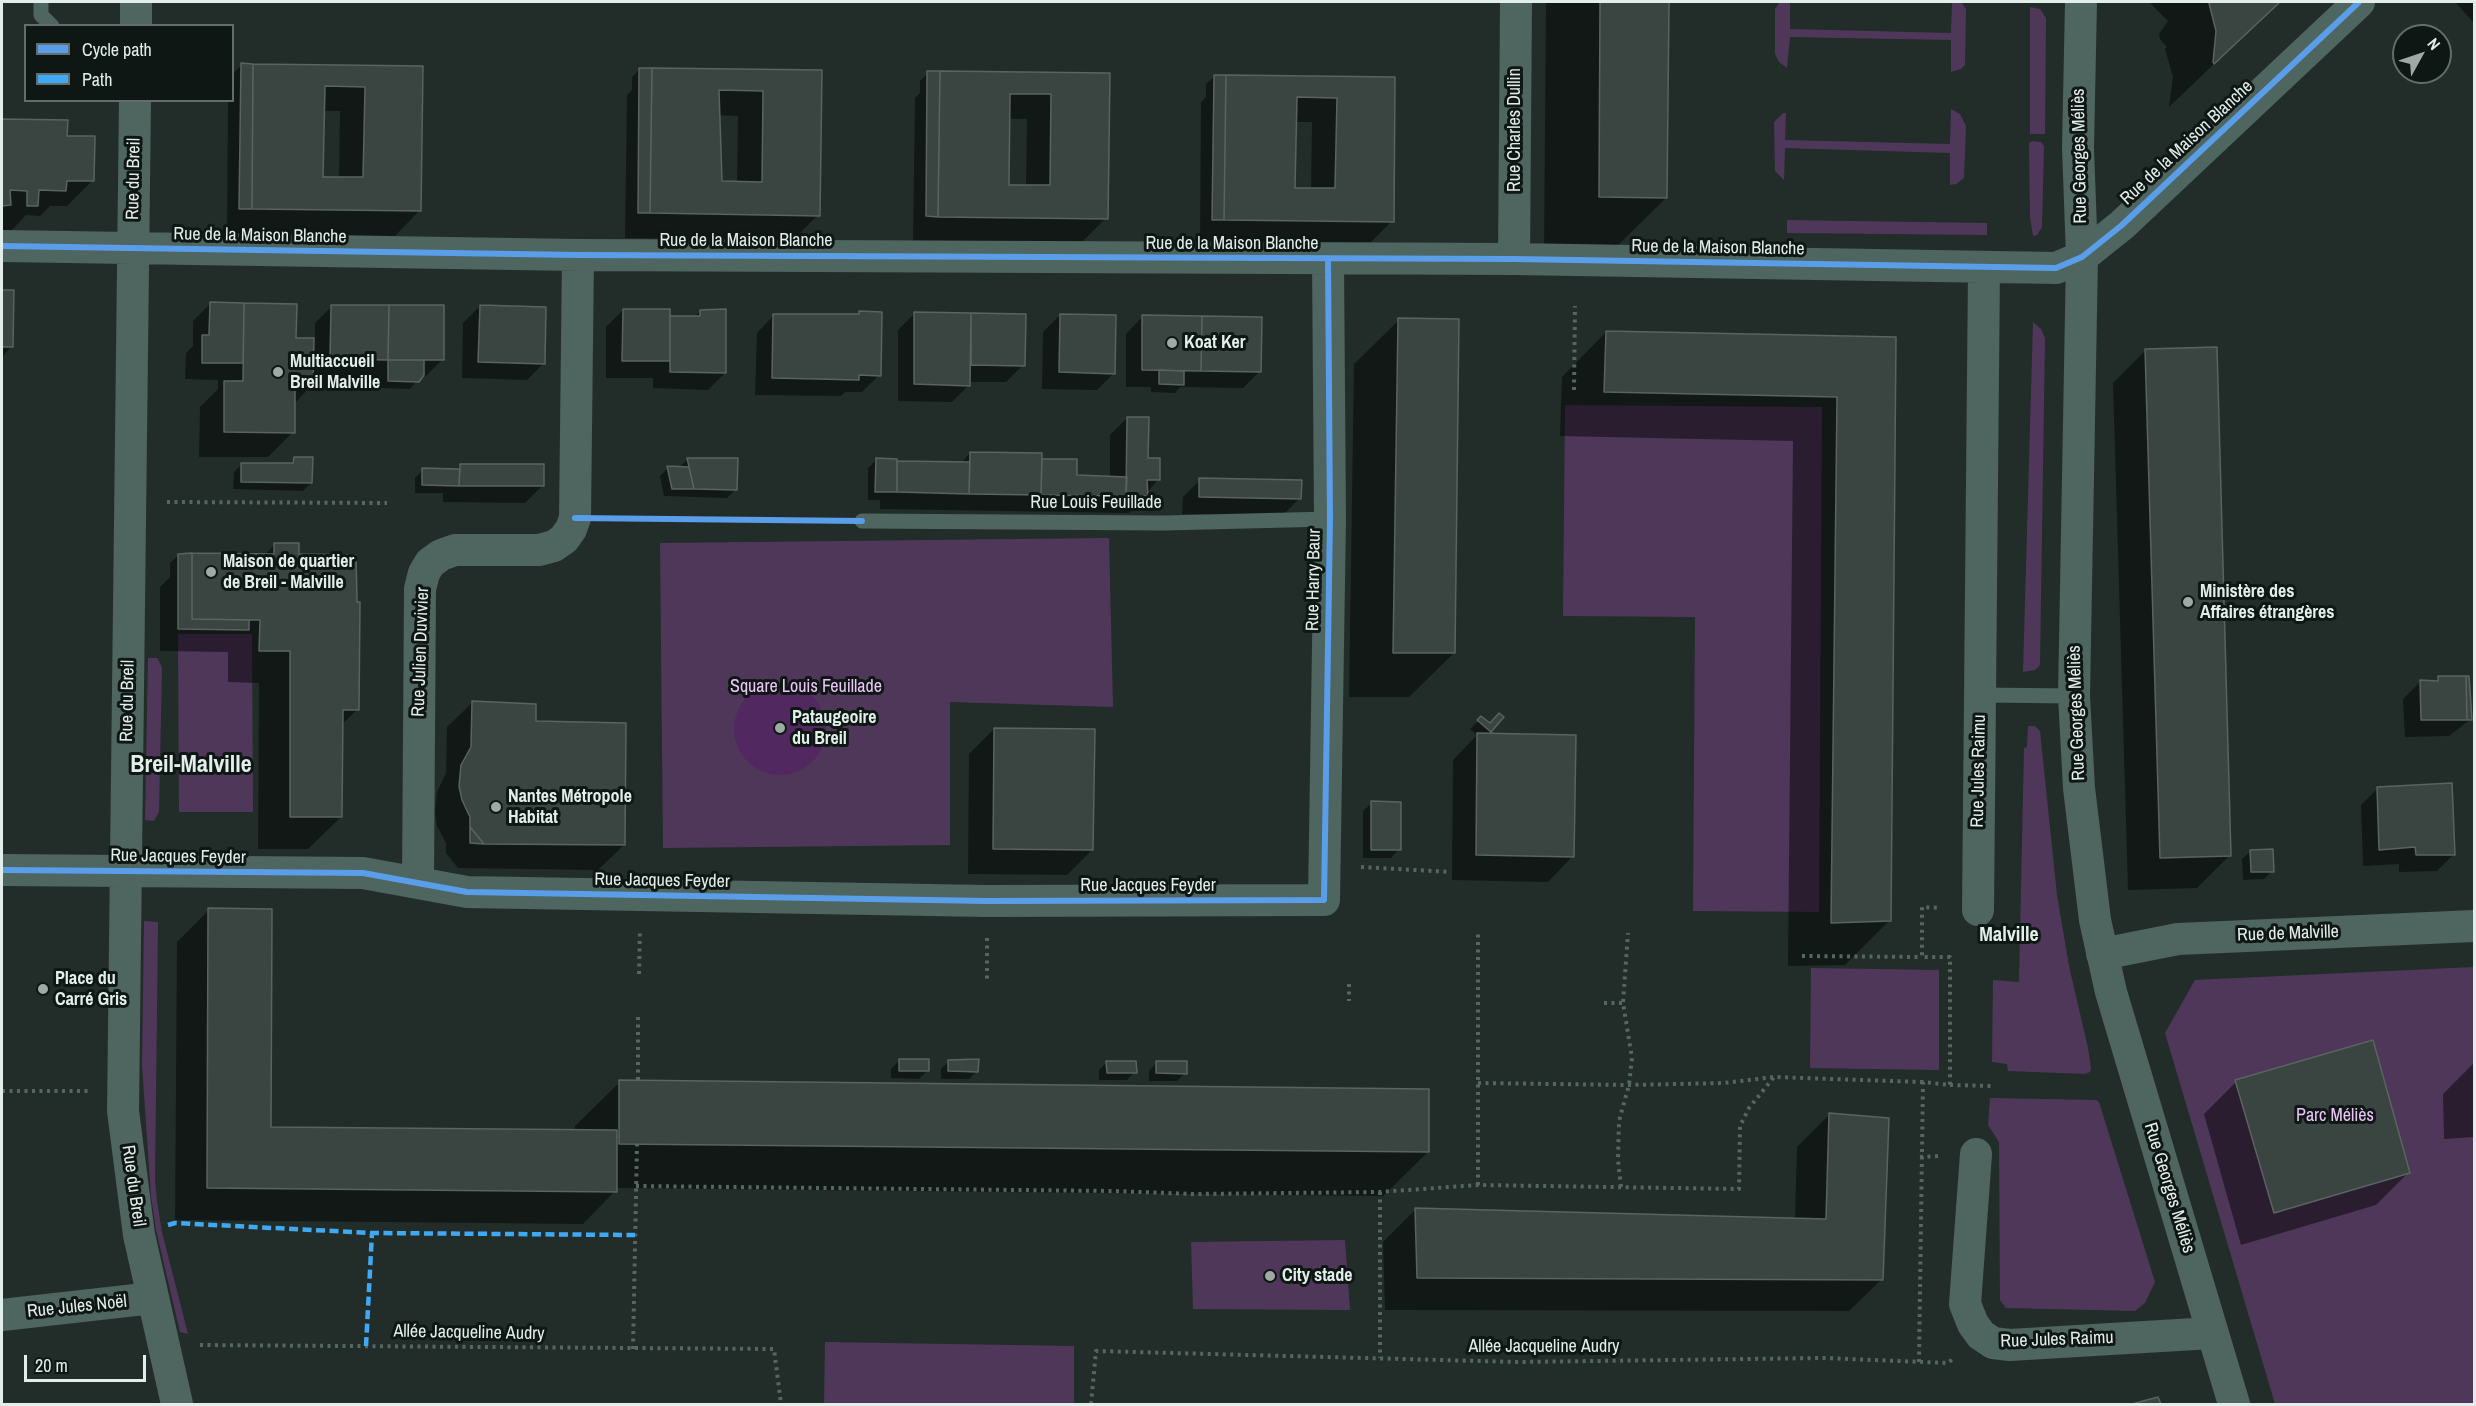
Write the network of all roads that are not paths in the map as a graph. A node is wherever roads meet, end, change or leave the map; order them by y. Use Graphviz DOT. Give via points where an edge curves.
graph roads {
  1 [pos="41,2"];
  2 [pos="136,2"];
  3 [pos="1516,2"];
  4 [pos="2081,2"];
  5 [pos="2359,2"];
  6 [pos="50,24"];
  7 [pos="136,24"];
  8 [pos="135,102"];
  9 [pos="2,246"];
  10 [pos="133,249"];
  11 [pos="578,255"];
  12 [pos="2082,258"];
  13 [pos="1514,259"];
  14 [pos="1328,260"];
  15 [pos="1984,268"];
  16 [pos="1330,519"];
  17 [pos="862,521"];
  18 [pos="1980,695"];
  19 [pos="2074,696"];
  20 [pos="2,870"];
  21 [pos="126,872"];
  22 [pos="418,882"];
  23 [pos="1324,900"];
  24 [pos="1978,910"];
  25 [pos="2475,926"];
  26 [pos="2102,954"];
  27 [pos="1976,1154"];
  28 [pos="153,1298"];
  29 [pos="2,1315"];
  30 [pos="2212,1333"];
  31 [pos="177,1404"];
  32 [pos="2234,1404"];
  1 -- 6 [label="lane" via="41,15"];
  2 -- 7 [label="street"];
  3 -- 13 [label="street, Rue Charles Dullin"];
  4 -- 12 [label="street, Rue Georges Méliès" via="2078,148"];
  5 -- 12 [label="street, Rue de la Maison Blanche" via="2157,193"];
  8 -- 10 [label="street, Rue du Breil"];
  9 -- 10 [label="street, Rue de la Maison Blanche"];
  10 -- 11 [label="street, Rue de la Maison Blanche"];
  10 -- 21 [label="street, Rue du Breil"];
  11 -- 14 [label="street, Rue de la Maison Blanche"];
  11 -- 22 [label="street, Rue Julien Duvivier" via="575,518 571,529 554,546 539,550 455,550 430,563 422,581"];
  12 -- 15 [label="street, Rue de la Maison Blanche" via="2056,268"];
  12 -- 19 [label="street, Rue Georges Méliès"];
  13 -- 14 [label="street, Rue de la Maison Blanche"];
  13 -- 15 [label="street, Rue de la Maison Blanche"];
  14 -- 16 [label="street, Rue Harry Baur"];
  15 -- 18 [label="street, Rue Jules Raimu"];
  16 -- 17 [label="lane, Rue Louis Feuillade" via="1164,523"];
  16 -- 23 [label="street, Rue Harry Baur"];
  18 -- 19 [label="lane"];
  18 -- 24 [label="street, Rue Jules Raimu"];
  19 -- 26 [label="street, Rue Georges Méliès" via="2079,788"];
  20 -- 21 [label="street, Rue Jacques Feyder"];
  21 -- 22 [label="street, Rue Jacques Feyder" via="363,873"];
  21 -- 28 [label="street, Rue du Breil" via="123,1111 139,1235"];
  22 -- 23 [label="street, Rue Jacques Feyder" via="467,892 987,901"];
  25 -- 26 [label="street, Rue de Malville" via="2178,939"];
  26 -- 30 [label="street, Rue Georges Méliès"];
  27 -- 30 [label="street, Rue Jules Raimu" via="1965,1304 1980,1335 1993,1343 2010,1345"];
  28 -- 29 [label="street, Rue Jules Noël"];
  28 -- 31 [label="street, Rue du Breil"];
  30 -- 32 [label="street, Rue Georges Méliès"];
}
